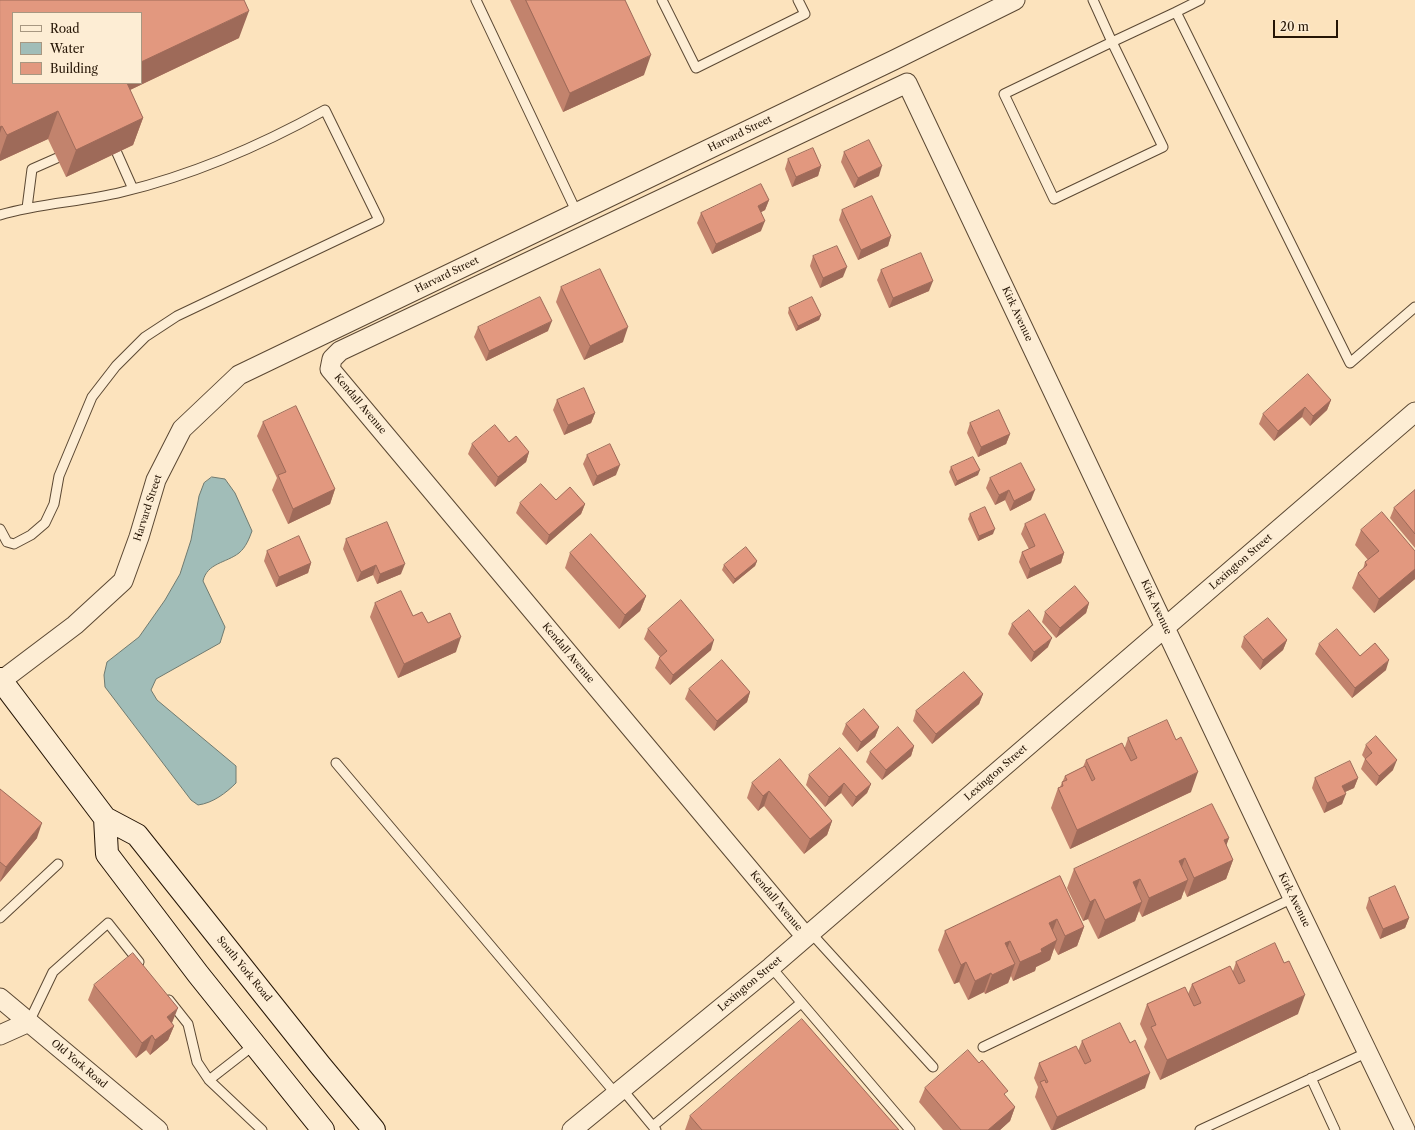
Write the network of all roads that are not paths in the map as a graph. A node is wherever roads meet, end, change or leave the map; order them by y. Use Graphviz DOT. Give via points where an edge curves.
graph roads {
  1 [pos="476,0"];
  2 [pos="662,0"];
  3 [pos="798,0"];
  4 [pos="1015,0"];
  5 [pos="1093,0"];
  6 [pos="1200,0"];
  7 [pos="1176,12"];
  8 [pos="1112,42"];
  9 [pos="117,153"];
  10 [pos="57,158"];
  11 [pos="133,189"];
  12 [pos="28,208"];
  13 [pos="577,213"];
  14 [pos="0,215"];
  15 [pos="1415,307"];
  16 [pos="330,369"];
  17 [pos="1415,412"];
  18 [pos="0,529"];
  19 [pos="1166,627"];
  20 [pos="1,680"];
  21 [pos="336,763"];
  22 [pos="105,818"];
  23 [pos="58,864"];
  24 [pos="1293,898"];
  25 [pos="0,918"];
  26 [pos="808,935"];
  27 [pos="771,967"];
  28 [pos="146,970"];
  29 [pos="164,994"];
  30 [pos="0,998"];
  31 [pos="801,1003"];
  32 [pos="29,1022"];
  33 [pos="0,1035"];
  34 [pos="254,1045"];
  35 [pos="984,1047"];
  36 [pos="1368,1052"];
  37 [pos="933,1067"];
  38 [pos="1311,1078"];
  39 [pos="209,1080"];
  40 [pos="619,1092"];
  41 [pos="654,1128"];
  42 [pos="158,1130"];
  43 [pos="262,1130"];
  44 [pos="323,1130"];
  45 [pos="374,1130"];
  46 [pos="572,1130"];
  47 [pos="910,1130"];
  48 [pos="1200,1130"];
  49 [pos="1335,1130"];
  50 [pos="1405,1130"];
  1 -- 13 [label="lane"];
  2 -- 3 [label="lane" via="696,68 806,14"];
  4 -- 13 [label="street, Harvard Street"];
  5 -- 8 [label="lane"];
  6 -- 7 [label="lane"];
  7 -- 8 [label="lane"];
  7 -- 15 [label="lane" via="1350,363"];
  8 -- 8 [label="lane" via="1163,147 1054,199 1004,94"];
  9 -- 11 [label="lane"];
  10 -- 12 [label="lane" via="32,169"];
  11 -- 12 [label="lane"];
  11 -- 18 [label="lane" via="223,159 325,110 379,220 176,316 145,337 116,366 92,397 59,476 54,504 45,523 31,535 14,544 7,542"];
  12 -- 14 [label="lane"];
  13 -- 20 [label="street, Harvard Street" via="239,375 182,429 156,480 123,581 75,625"];
  16 -- 19 [label="street, Kirk Avenue" via="332,359 340,351 907,84"];
  16 -- 26 [label="street, Kendall Avenue"];
  17 -- 19 [label="street, Lexington Street"];
  19 -- 24 [label="street, Kirk Avenue"];
  19 -- 26 [label="street, Lexington Street"];
  20 -- 22 [label="main road, South York Road"];
  21 -- 40 [label="lane"];
  22 -- 34 [label="main road" via="107,854"];
  22 -- 45 [label="main road, South York Road" via="137,835"];
  23 -- 25 [label="lane"];
  24 -- 35 [label="lane"];
  24 -- 36 [label="street, Kirk Avenue"];
  26 -- 27 [label="street, Lexington Street"];
  26 -- 37 [label="lane"];
  27 -- 31 [label="lane"];
  27 -- 40 [label="street, Lexington Street"];
  28 -- 32 [label="lane" via="108,923 53,972"];
  29 -- 39 [label="lane" via="188,1024 197,1062"];
  30 -- 32 [label="street, Old York Road"];
  31 -- 41 [label="lane"];
  31 -- 47 [label="lane"];
  32 -- 33 [label="street"];
  32 -- 42 [label="street, Old York Road"];
  34 -- 39 [label="lane"];
  34 -- 44 [label="main road"];
  36 -- 38 [label="lane"];
  36 -- 50 [label="street, Kirk Avenue"];
  38 -- 48 [label="lane"];
  38 -- 49 [label="lane"];
  39 -- 43 [label="lane"];
  40 -- 41 [label="lane"];
  40 -- 46 [label="street, Lexington Street"];
}
